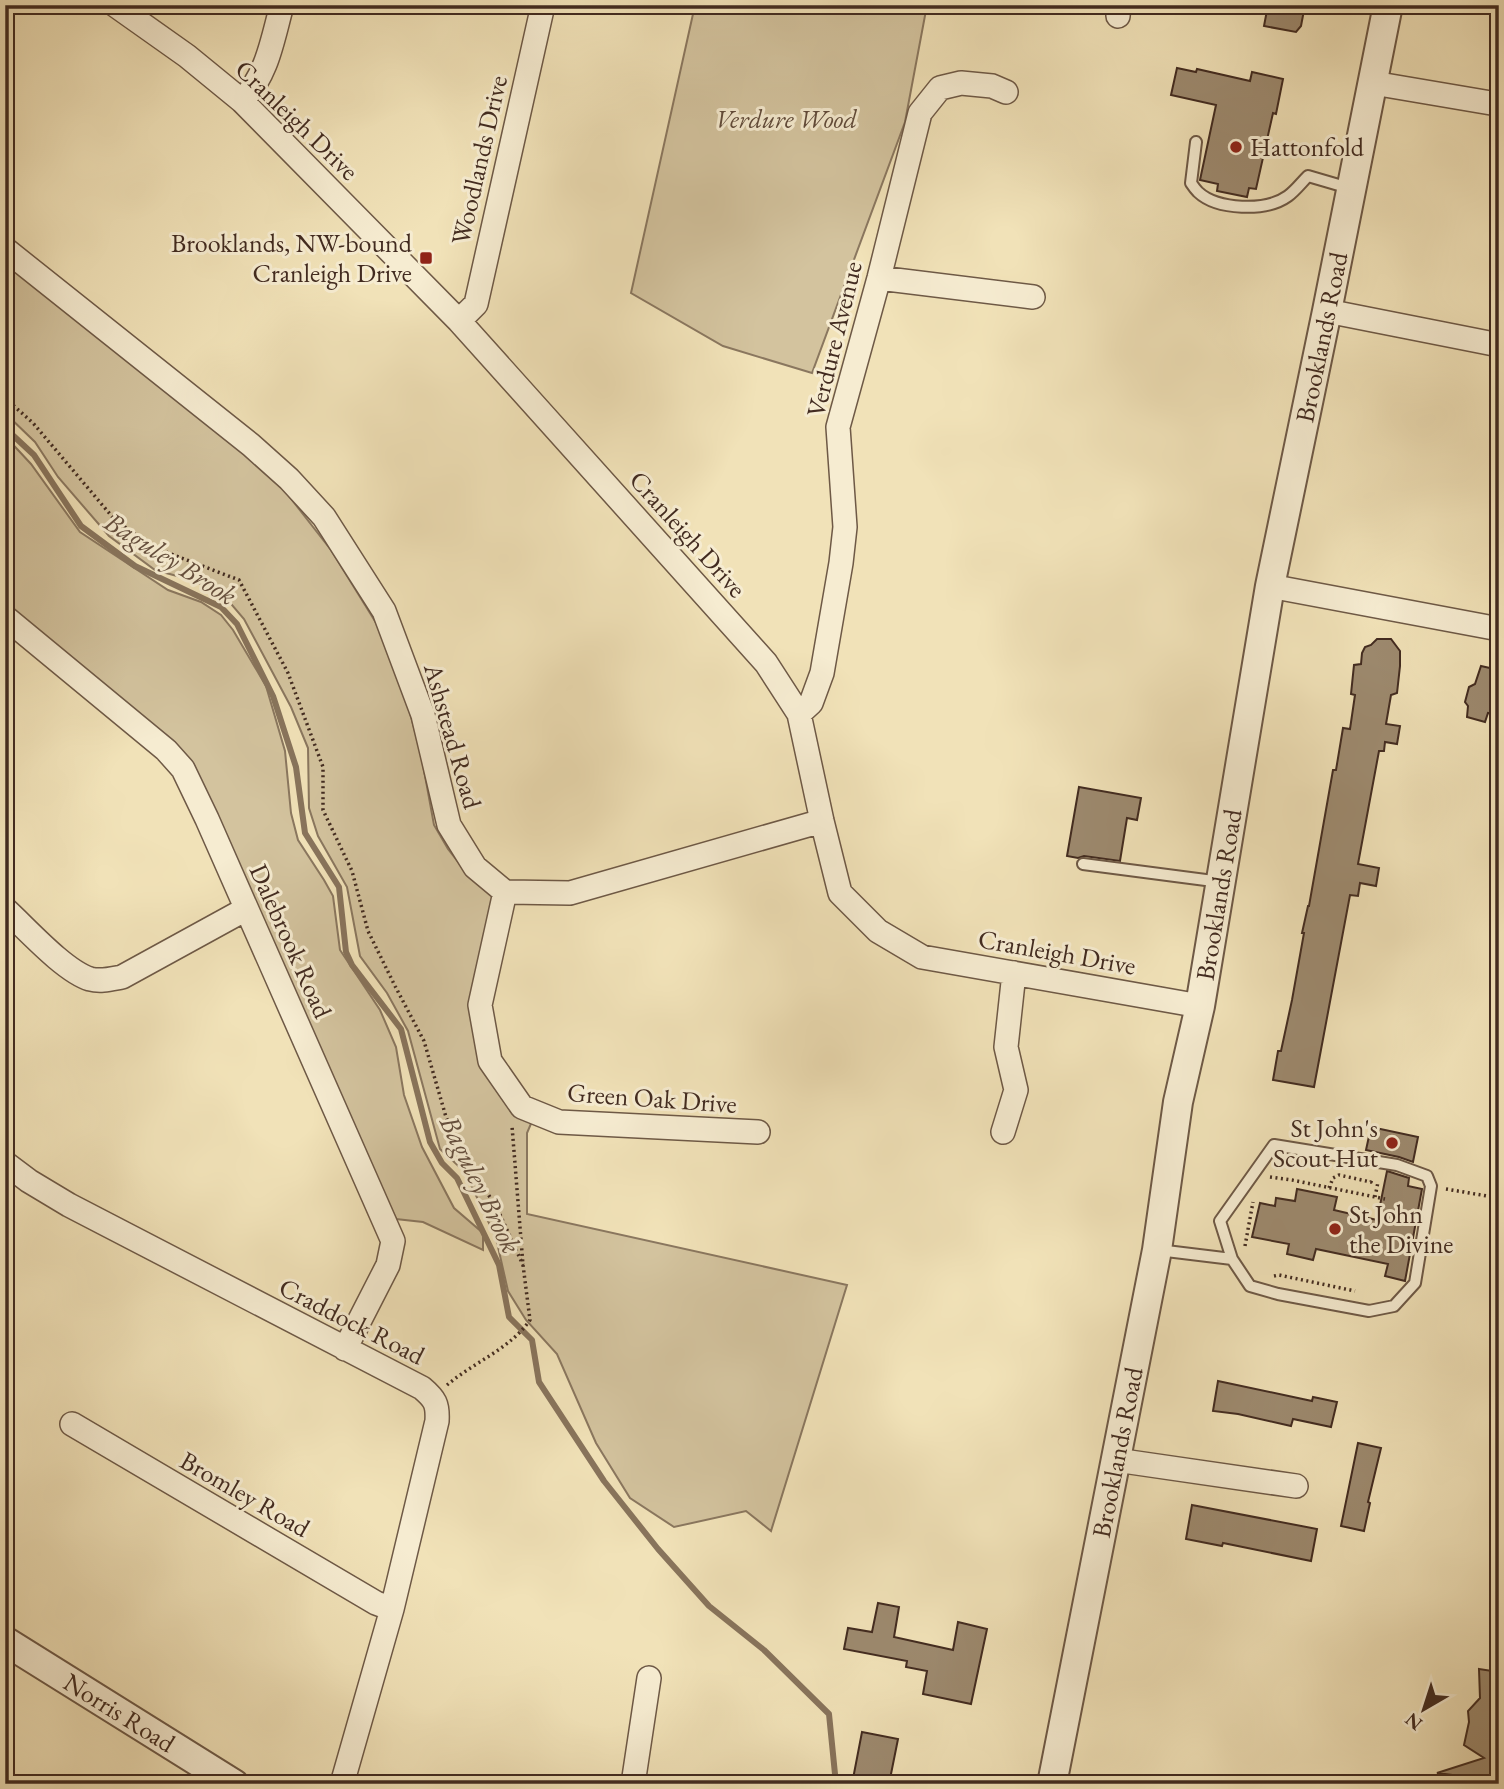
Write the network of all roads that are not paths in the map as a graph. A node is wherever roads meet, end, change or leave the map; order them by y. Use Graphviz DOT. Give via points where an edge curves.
graph roads {
  1 [pos="115,5"];
  2 [pos="282,5"];
  3 [pos="543,5"];
  4 [pos="1388,5"];
  5 [pos="1373,83"];
  6 [pos="1006,92"];
  7 [pos="242,100"];
  8 [pos="1491,103"];
  9 [pos="1196,142"];
  10 [pos="1352,188"];
  11 [pos="5,249"];
  12 [pos="879,278"];
  13 [pos="1033,297"];
  14 [pos="1327,311"];
  15 [pos="459,321"];
  16 [pos="1499,345"];
  17 [pos="1270,586"];
  18 [pos="5,617"];
  19 [pos="1499,629"];
  20 [pos="799,714"];
  21 [pos="822,821"];
  22 [pos="1083,864"];
  23 [pos="1220,881"];
  24 [pos="505,892"];
  25 [pos="5,909"];
  26 [pos="246,909"];
  27 [pos="1014,973"];
  28 [pos="1200,1006"];
  29 [pos="758,1132"];
  30 [pos="1003,1132"];
  31 [pos="5,1163"];
  32 [pos="1157,1250"];
  33 [pos="1232,1259"];
  34 [pos="345,1349"];
  35 [pos="72,1424"];
  36 [pos="1116,1460"];
  37 [pos="1296,1486"];
  38 [pos="392,1609"];
  39 [pos="5,1641"];
  40 [pos="649,1678"];
  41 [pos="234,1784"];
  42 [pos="342,1784"];
  43 [pos="633,1784"];
  44 [pos="1052,1784"];
  1 -- 7 [label="street, Cranleigh Drive"];
  2 -- 7 [label="street" via="263,71"];
  3 -- 15 [label="street, Woodlands Drive" via="476,304"];
  4 -- 5 [label="street, Brooklands Road"];
  5 -- 8 [label="street"];
  5 -- 10 [label="street, Brooklands Road"];
  6 -- 12 [label="street, Verdure Avenue" via="961,83 940,88 920,113"];
  7 -- 15 [label="street, Cranleigh Drive"];
  9 -- 10 [label="lane" via="1191,183 1210,199 1259,207 1287,196 1308,176"];
  10 -- 14 [label="street, Brooklands Road"];
  11 -- 24 [label="street, Ashstead Road" via="251,445 324,517 384,611 423,715 449,825 475,867"];
  12 -- 13 [label="street"];
  12 -- 20 [label="street, Verdure Avenue" via="838,427 845,527 822,673 811,703"];
  14 -- 16 [label="street"];
  14 -- 17 [label="street, Brooklands Road"];
  15 -- 20 [label="street, Cranleigh Drive" via="766,663"];
  17 -- 19 [label="street"];
  17 -- 23 [label="street, Brooklands Road"];
  18 -- 26 [label="street, Dalebrook Road" via="183,769"];
  20 -- 21 [label="street, Cranleigh Drive"];
  21 -- 24 [label="street" via="570,893"];
  21 -- 27 [label="street, Cranleigh Drive" via="840,893 878,931 922,957"];
  22 -- 23 [label="lane"];
  23 -- 28 [label="street, Brooklands Road"];
  24 -- 29 [label="street, Green Oak Drive" via="480,1005 489,1061 522,1107 559,1122"];
  25 -- 26 [label="street" via="78,974 106,981 122,977"];
  26 -- 34 [label="street, Dalebrook Road" via="394,1241 388,1265"];
  27 -- 28 [label="street, Cranleigh Drive"];
  27 -- 30 [label="street" via="1006,1047 1016,1090"];
  28 -- 32 [label="street, Brooklands Road" via="1178,1102"];
  31 -- 34 [label="street, Craddock Road" via="69,1205"];
  32 -- 33 [label="lane"];
  32 -- 36 [label="street, Brooklands Road"];
  33 -- 33 [label="lane" via="1220,1221 1274,1145 1397,1165 1427,1176 1432,1186 1415,1283 1394,1306 1369,1311 1250,1286"];
  34 -- 38 [label="street, Craddock Road" via="422,1388 438,1409"];
  35 -- 38 [label="street, Bromley Road"];
  36 -- 37 [label="street"];
  36 -- 44 [label="street, Brooklands Road"];
  38 -- 42 [label="street, Craddock Road"];
  39 -- 41 [label="street, Norris Road"];
  40 -- 43 [label="street"];
}
